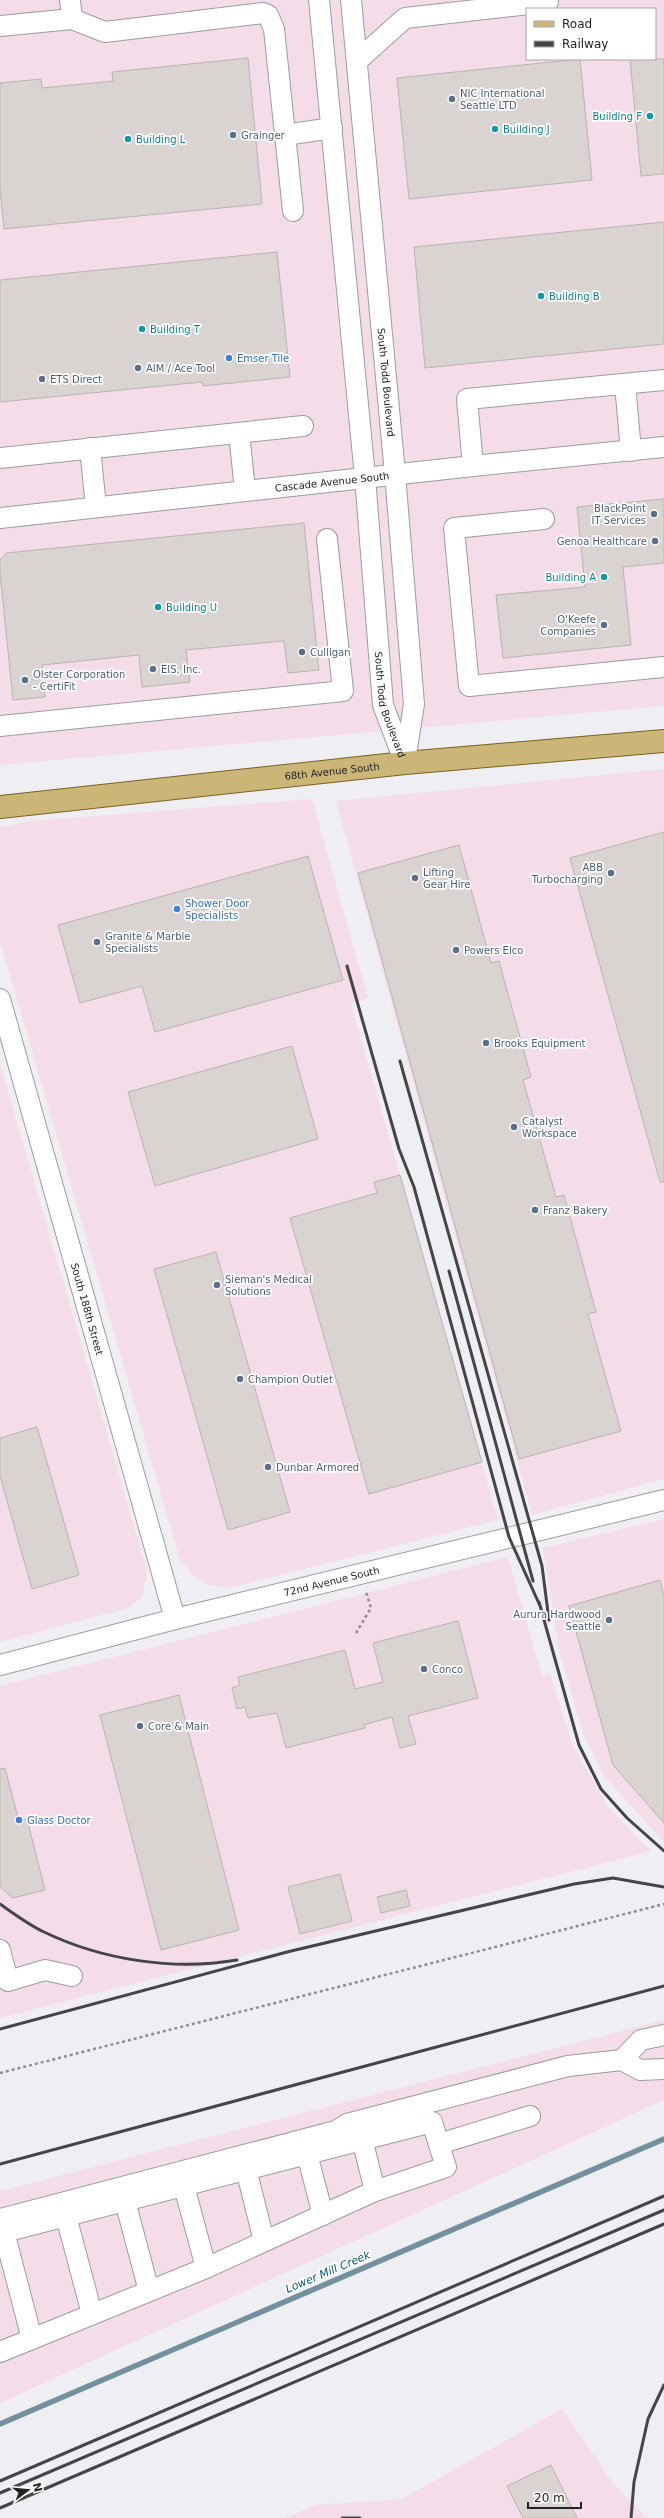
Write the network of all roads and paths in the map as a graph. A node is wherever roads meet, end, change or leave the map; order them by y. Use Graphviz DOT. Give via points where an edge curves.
graph roads {
  1 [pos="319,0"];
  2 [pos="351,0"];
  3 [pos="548,2"];
  4 [pos="480,5"];
  5 [pos="71,10"];
  6 [pos="0,26"];
  7 [pos="357,61"];
  8 [pos="332,128"];
  9 [pos="285,135"];
  10 [pos="293,211"];
  11 [pos="664,380"];
  12 [pos="625,384"];
  13 [pos="303,426"];
  14 [pos="239,433"];
  15 [pos="664,447"];
  16 [pos="90,448"];
  17 [pos="631,451"];
  18 [pos="0,458"];
  19 [pos="474,466"];
  20 [pos="395,474"];
  21 [pos="365,477"];
  22 [pos="245,490"];
  23 [pos="96,507"];
  24 [pos="0,518"];
  25 [pos="544,519"];
  26 [pos="327,539"];
  27 [pos="664,667"];
  28 [pos="0,726"];
  29 [pos="664,742"];
  30 [pos="405,763"];
  31 [pos="0,807"];
  32 [pos="0,999"];
  33 [pos="664,1500"];
  34 [pos="361,1574"];
  35 [pos="174,1619"];
  36 [pos="356,1633"];
  37 [pos="0,1666"];
  38 [pos="664,1904"];
  39 [pos="0,1950"];
  40 [pos="72,1976"];
  41 [pos="664,2035"];
  42 [pos="622,2060"];
  43 [pos="664,2069"];
  44 [pos="0,2073"];
  45 [pos="530,2116"];
  46 [pos="347,2124"];
  47 [pos="362,2139"];
  48 [pos="439,2144"];
  49 [pos="307,2154"];
  50 [pos="246,2170"];
  51 [pos="184,2186"];
  52 [pos="375,2191"];
  53 [pos="125,2201"];
  54 [pos="0,2207"];
  55 [pos="323,2215"];
  56 [pos="66,2216"];
  57 [pos="1,2228"];
  58 [pos="264,2241"];
  59 [pos="206,2268"];
  60 [pos="149,2291"];
  61 [pos="92,2314"];
  62 [pos="32,2339"];
  63 [pos="0,2352"];
  1 -- 8 [label="street, South Todd Boulevard"];
  2 -- 7 [label="street, South Todd Boulevard"];
  3 -- 4 [label="street"];
  4 -- 7 [label="street" via="405,18"];
  5 -- 6 [label="street"];
  5 -- 9 [label="street" via="105,32 263,13 268,15 274,29"];
  7 -- 20 [label="street, South Todd Boulevard"];
  8 -- 9 [label="street"];
  8 -- 21 [label="street, South Todd Boulevard"];
  9 -- 10 [label="street"];
  11 -- 12 [label="street"];
  12 -- 17 [label="street"];
  12 -- 19 [label="street" via="467,398"];
  13 -- 14 [label="street"];
  14 -- 16 [label="street"];
  14 -- 22 [label="street"];
  15 -- 17 [label="street, Cascade Avenue South"];
  16 -- 18 [label="street"];
  16 -- 23 [label="street"];
  17 -- 19 [label="street, Cascade Avenue South"];
  19 -- 20 [label="street, Cascade Avenue South"];
  20 -- 21 [label="street, Cascade Avenue South"];
  20 -- 30 [label="street, South Todd Boulevard" via="414,704"];
  21 -- 22 [label="street, Cascade Avenue South"];
  21 -- 30 [label="street, South Todd Boulevard" via="383,705"];
  22 -- 23 [label="street, Cascade Avenue South"];
  23 -- 24 [label="street, Cascade Avenue South"];
  25 -- 27 [label="street" via="454,528 469,686"];
  26 -- 28 [label="street" via="343,691"];
  29 -- 30 [label="main road, 68th Avenue South"];
  30 -- 31 [label="main road, 68th Avenue South"];
  32 -- 35 [label="street, South 188th Street"];
  33 -- 34 [label="street, 72nd Avenue South"];
  34 -- 35 [label="street, 72nd Avenue South"];
  34 -- 36 [label="path" via="371,1608"];
  35 -- 37 [label="street, 72nd Avenue South"];
  38 -- 44 [label="path"];
  39 -- 40 [label="street" via="8,1982 45,1970"];
  41 -- 42 [label="street" via="641,2040"];
  42 -- 43 [label="street" via="640,2070"];
  42 -- 46 [label="street" via="568,2066"];
  45 -- 48 [label="street"];
  46 -- 54 [label="street" via="333,2120"];
  46 -- 57 [label="street" via="336,2131"];
  47 -- 48 [label="street" via="432,2122"];
  47 -- 49 [label="street"];
  47 -- 52 [label="street"];
  48 -- 52 [label="street" via="446,2167"];
  49 -- 50 [label="street"];
  49 -- 55 [label="street"];
  50 -- 51 [label="street"];
  50 -- 58 [label="street"];
  51 -- 53 [label="street"];
  51 -- 59 [label="street"];
  52 -- 55 [label="street"];
  53 -- 56 [label="street"];
  53 -- 60 [label="street"];
  55 -- 58 [label="street"];
  56 -- 57 [label="street"];
  56 -- 61 [label="street"];
  57 -- 62 [label="street"];
  58 -- 59 [label="street"];
  59 -- 60 [label="street"];
  60 -- 61 [label="street"];
  61 -- 62 [label="street"];
  62 -- 63 [label="street"];
}
